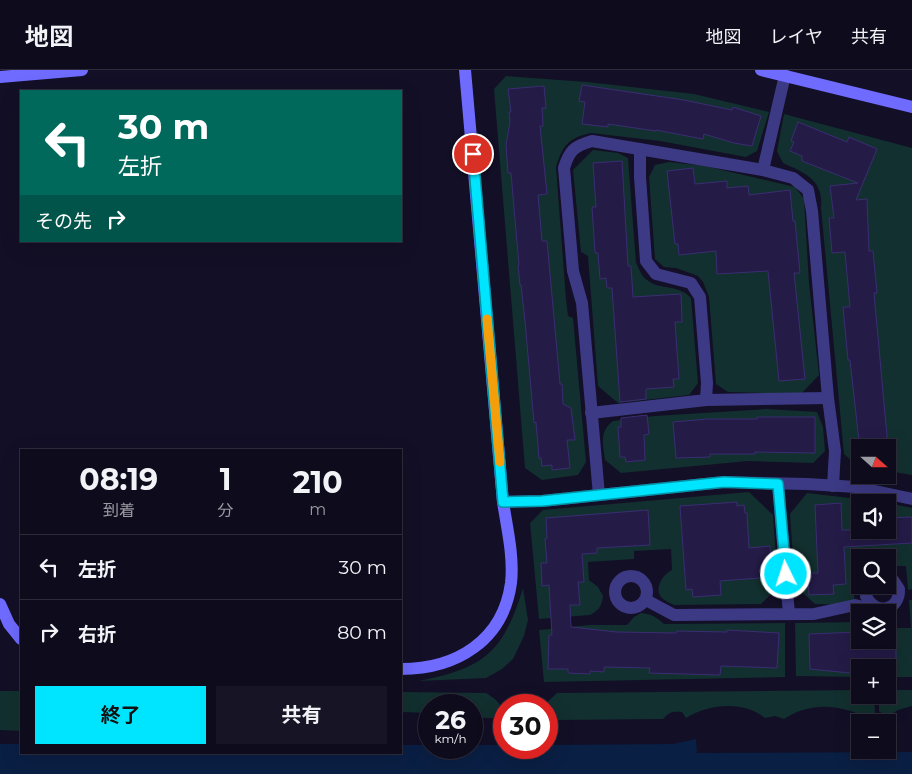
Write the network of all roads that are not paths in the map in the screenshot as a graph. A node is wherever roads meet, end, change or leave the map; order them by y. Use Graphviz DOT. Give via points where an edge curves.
graph roads {
  1 [pos="82,70"];
  2 [pos="465,70"];
  3 [pos="761,70"];
  4 [pos="785,75"];
  5 [pos="0,77"];
  6 [pos="912,107"];
  7 [pos="640,149"];
  8 [pos="763,170"];
  9 [pos="828,398"];
  10 [pos="706,400"];
  11 [pos="591,413"];
  12 [pos="778,484"];
  13 [pos="834,486"];
  14 [pos="599,496"];
  15 [pos="912,499"];
  16 [pos="503,502"];
  17 [pos="896,584"];
  18 [pos="646,600"];
  19 [pos="0,604"];
  20 [pos="893,604"];
  21 [pos="851,606"];
  22 [pos="789,614"];
  23 [pos="20,638"];
  24 [pos="402,669"];
  1 -- 5 [label="street"];
  2 -- 16 [label="street"];
  3 -- 4 [label="street"];
  4 -- 6 [label="street"];
  4 -- 8 [label="street"];
  7 -- 8 [label="street"];
  7 -- 10 [label="street" via="646,261 656,274 691,283 700,297"];
  7 -- 11 [label="street" via="592,141 572,149 564,168 573,271 582,302"];
  8 -- 9 [label="street" via="793,178 808,190"];
  9 -- 10 [label="street"];
  9 -- 13 [label="street" via="835,451"];
  10 -- 11 [label="street"];
  11 -- 14 [label="street"];
  12 -- 13 [label="street"];
  12 -- 14 [label="street" via="724,482"];
  12 -- 22 [label="street"];
  13 -- 15 [label="street" via="856,487"];
  14 -- 16 [label="street"];
  16 -- 24 [label="street" via="511,581 495,626 469,652 452,661"];
  17 -- 20 [label="street" via="899,589"];
  18 -- 22 [label="street" via="674,614"];
  19 -- 23 [label="street"];
  21 -- 22 [label="street" via="814,614"];
}
